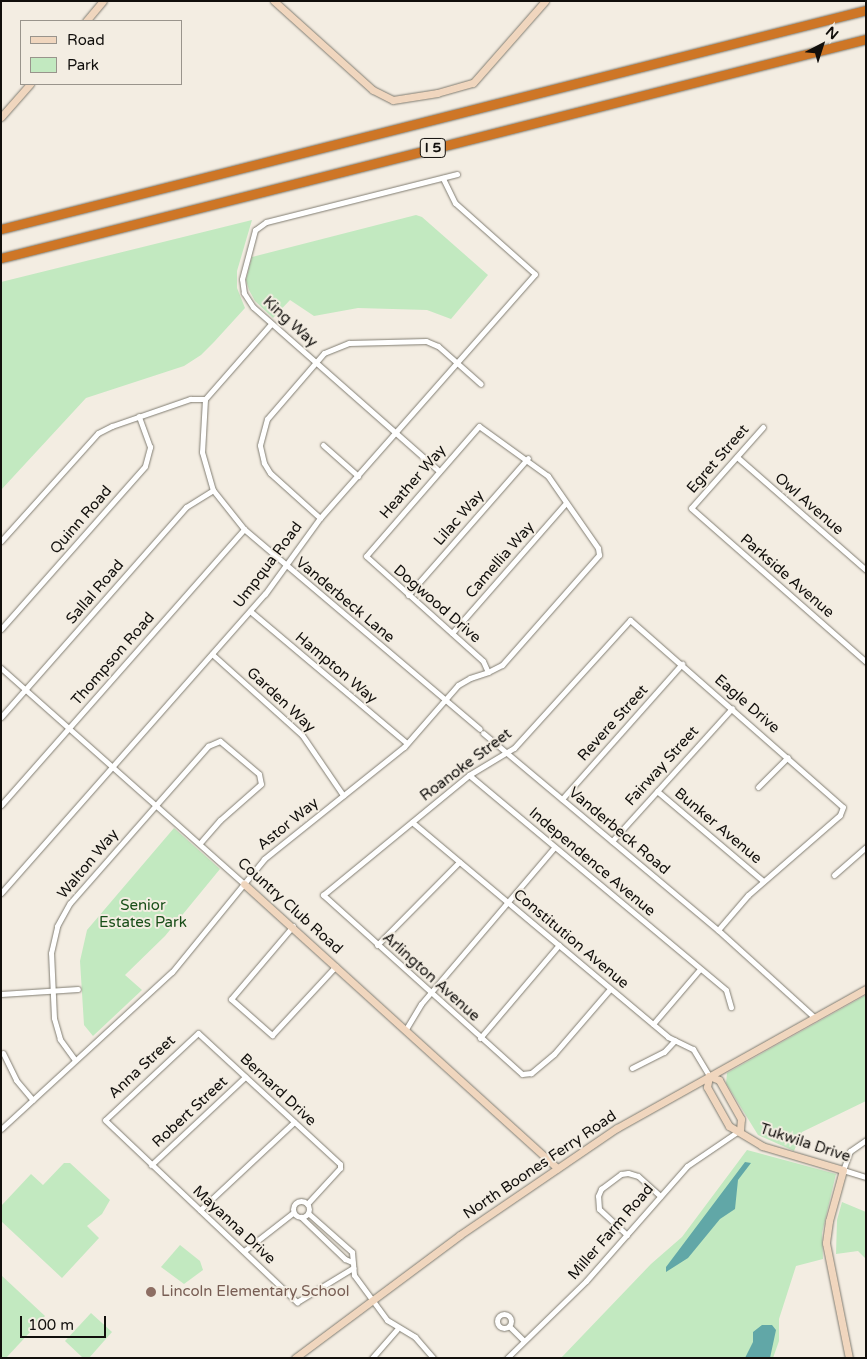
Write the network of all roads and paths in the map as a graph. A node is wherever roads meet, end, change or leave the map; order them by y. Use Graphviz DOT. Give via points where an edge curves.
graph roads {
  1 [pos="103,1"];
  2 [pos="274,1"];
  3 [pos="545,1"];
  4 [pos="866,10"];
  5 [pos="87,20"];
  6 [pos="866,39"];
  7 [pos="29,85"];
  8 [pos="1,117"];
  9 [pos="457,174"];
  10 [pos="443,178"];
  11 [pos="1,229"];
  12 [pos="1,258"];
  13 [pos="272,324"];
  14 [pos="315,362"];
  15 [pos="457,362"];
  16 [pos="482,384"];
  17 [pos="205,399"];
  18 [pos="139,416"];
  19 [pos="763,427"];
  20 [pos="396,433"];
  21 [pos="323,445"];
  22 [pos="736,457"];
  23 [pos="528,458"];
  24 [pos="439,472"];
  25 [pos="358,476"];
  26 [pos="213,490"];
  27 [pos="566,503"];
  28 [pos="691,508"];
  29 [pos="320,518"];
  30 [pos="244,529"];
  31 [pos="1,541"];
  32 [pos="366,556"];
  33 [pos="285,565"];
  34 [pos="866,570"];
  35 [pos="408,595"];
  36 [pos="250,611"];
  37 [pos="630,620"];
  38 [pos="1,629"];
  39 [pos="452,634"];
  40 [pos="212,654"];
  41 [pos="866,662"];
  42 [pos="682,664"];
  43 [pos="1,668"];
  44 [pos="488,672"];
  45 [pos="26,690"];
  46 [pos="444,700"];
  47 [pos="732,708"];
  48 [pos="1,717"];
  49 [pos="69,728"];
  50 [pos="481,731"];
  51 [pos="407,744"];
  52 [pos="506,752"];
  53 [pos="788,757"];
  54 [pos="112,766"];
  55 [pos="469,775"];
  56 [pos="758,787"];
  57 [pos="657,791"];
  58 [pos="343,795"];
  59 [pos="562,799"];
  60 [pos="1,805"];
  61 [pos="156,805"];
  62 [pos="412,822"];
  63 [pos="612,841"];
  64 [pos="200,843"];
  65 [pos="866,847"];
  66 [pos="554,848"];
  67 [pos="460,862"];
  68 [pos="834,875"];
  69 [pos="763,881"];
  70 [pos="244,884"];
  71 [pos="1,893"];
  72 [pos="323,895"];
  73 [pos="508,902"];
  74 [pos="292,926"];
  75 [pos="718,930"];
  76 [pos="376,945"];
  77 [pos="559,945"];
  78 [pos="336,966"];
  79 [pos="700,969"];
  80 [pos="78,989"];
  81 [pos="610,989"];
  82 [pos="866,989"];
  83 [pos="51,990"];
  84 [pos="430,993"];
  85 [pos="1,994"];
  86 [pos="731,1007"];
  87 [pos="815,1018"];
  88 [pos="653,1024"];
  89 [pos="406,1030"];
  90 [pos="198,1033"];
  91 [pos="480,1038"];
  92 [pos="674,1040"];
  93 [pos="3,1053"];
  94 [pos="75,1060"];
  95 [pos="632,1068"];
  96 [pos="710,1076"];
  97 [pos="245,1077"];
  98 [pos="32,1100"];
  99 [pos="105,1120"];
  100 [pos="294,1122"];
  101 [pos="1,1129"];
  102 [pos="740,1130"];
  103 [pos="866,1140"];
  104 [pos="151,1165"];
  105 [pos="557,1168"];
  106 [pos="843,1170"];
  107 [pos="866,1177"];
  108 [pos="660,1196"];
  109 [pos="307,1204"];
  110 [pos="200,1210"];
  111 [pos="294,1212"];
  112 [pos="308,1213"];
  113 [pos="301,1217"];
  114 [pos="627,1235"];
  115 [pos="244,1251"];
  116 [pos="352,1265"];
  117 [pos="372,1301"];
  118 [pos="509,1326"];
  119 [pos="397,1328"];
  120 [pos="524,1341"];
  121 [pos="295,1358"];
  122 [pos="372,1358"];
  123 [pos="433,1358"];
  124 [pos="507,1358"];
  125 [pos="849,1358"];
  1 -- 5 [label="main road"];
  2 -- 3 [label="main road" via="373,90 393,100 473,83"];
  4 -- 11 [label="highway, I 5"];
  6 -- 12 [label="highway, I 5"];
  7 -- 8 [label="main road"];
  9 -- 10 [label="street, King Way"];
  10 -- 13 [label="street, King Way" via="273,220 258,227 242,272 242,285 249,303"];
  10 -- 15 [label="street, Umpqua Road" via="455,203 535,274"];
  13 -- 14 [label="street, King Way"];
  13 -- 17 [label="street"];
  14 -- 15 [label="street" via="331,348 343,344 421,341 434,344"];
  14 -- 20 [label="street, King Way"];
  14 -- 29 [label="street" via="267,419 260,444 270,473"];
  15 -- 16 [label="street"];
  15 -- 20 [label="street, Umpqua Road"];
  17 -- 18 [label="street" via="190,399"];
  17 -- 26 [label="street, Vanderbeck Lane" via="202,452"];
  18 -- 31 [label="street" via="93,437"];
  18 -- 38 [label="street, Quinn Road" via="150,447 145,466"];
  19 -- 22 [label="street, Egret Street"];
  20 -- 24 [label="street, King Way"];
  20 -- 25 [label="street, Umpqua Road"];
  21 -- 25 [label="street"];
  22 -- 28 [label="street, Egret Street"];
  22 -- 34 [label="street, Owl Avenue"];
  23 -- 24 [label="street, Heather Way" via="479,426"];
  23 -- 27 [label="street" via="548,476"];
  23 -- 35 [label="street, Lilac Way"];
  24 -- 32 [label="street, Heather Way"];
  25 -- 29 [label="street, Umpqua Road"];
  26 -- 30 [label="street, Vanderbeck Lane"];
  26 -- 45 [label="street, Sallal Road" via="186,507"];
  27 -- 39 [label="street, Camellia Way"];
  27 -- 44 [label="street, Astor Way" via="600,552 506,661"];
  28 -- 41 [label="street, Parkside Avenue"];
  29 -- 33 [label="street, Umpqua Road"];
  30 -- 33 [label="street, Vanderbeck Lane"];
  30 -- 49 [label="street, Thompson Road"];
  32 -- 35 [label="street, Dogwood Drive"];
  33 -- 36 [label="street, Umpqua Road"];
  33 -- 46 [label="street, Vanderbeck Lane"];
  35 -- 39 [label="street, Dogwood Drive"];
  36 -- 40 [label="street, Umpqua Road"];
  36 -- 51 [label="street, Hampton Way"];
  37 -- 42 [label="street, Eagle Drive"];
  37 -- 52 [label="street, Roanoke Street" via="514,748"];
  39 -- 44 [label="street, Dogwood Drive" via="483,661"];
  40 -- 54 [label="street, Umpqua Road"];
  40 -- 58 [label="street, Garden Way" via="302,735"];
  42 -- 47 [label="street, Eagle Drive"];
  42 -- 59 [label="street, Revere Street"];
  43 -- 45 [label="street, Country Club Road"];
  44 -- 46 [label="street, Astor Way" via="458,685"];
  45 -- 48 [label="street, Sallal Road"];
  45 -- 49 [label="street, Country Club Road"];
  46 -- 50 [label="street, Vanderbeck Lane"];
  46 -- 51 [label="street, Astor Way"];
  47 -- 53 [label="street, Eagle Drive"];
  47 -- 57 [label="street, Fairway Street"];
  49 -- 54 [label="street, Country Club Road"];
  49 -- 60 [label="street, Thompson Road"];
  50 -- 52 [label="street, Vanderbeck Road"];
  51 -- 58 [label="street, Astor Way"];
  52 -- 55 [label="street, Roanoke Street"];
  52 -- 59 [label="street, Vanderbeck Road"];
  53 -- 56 [label="street"];
  53 -- 69 [label="street, Eagle Drive" via="839,801 844,810"];
  54 -- 61 [label="street, Country Club Road"];
  54 -- 71 [label="street, Umpqua Road"];
  55 -- 62 [label="street, Roanoke Street"];
  55 -- 66 [label="street, Independence Avenue"];
  57 -- 63 [label="street, Fairway Street"];
  57 -- 69 [label="street, Bunker Avenue"];
  58 -- 70 [label="street, Astor Way" via="264,859"];
  59 -- 63 [label="street, Vanderbeck Road"];
  61 -- 64 [label="street, Country Club Road"];
  61 -- 64 [label="street, Walton Way" via="210,744 220,741 227,745 259,774 261,784 220,820"];
  61 -- 83 [label="street, Walton Way" via="70,903 60,919 51,947"];
  62 -- 67 [label="street, Constitution Avenue"];
  62 -- 72 [label="street, Roanoke Street"];
  63 -- 75 [label="street, Vanderbeck Road"];
  64 -- 70 [label="street, Country Club Road"];
  65 -- 68 [label="street"];
  66 -- 73 [label="street"];
  66 -- 79 [label="street, Independence Avenue"];
  67 -- 73 [label="street, Constitution Avenue"];
  67 -- 76 [label="street"];
  69 -- 75 [label="street"];
  70 -- 74 [label="main road, Country Club Road"];
  70 -- 94 [label="street, Astor Way" via="180,963"];
  72 -- 76 [label="street, Arlington Avenue"];
  73 -- 77 [label="street, Constitution Avenue"];
  73 -- 84 [label="street"];
  74 -- 78 [label="main road, Country Club Road"];
  74 -- 78 [label="street" via="231,999 272,1035"];
  75 -- 87 [label="street, Vanderbeck Road"];
  76 -- 84 [label="street, Arlington Avenue"];
  77 -- 81 [label="street, Constitution Avenue"];
  77 -- 91 [label="street"];
  78 -- 89 [label="main road, Country Club Road"];
  79 -- 86 [label="street, Independence Avenue" via="726,990"];
  79 -- 88 [label="street"];
  80 -- 83 [label="street"];
  81 -- 88 [label="street, Constitution Avenue"];
  81 -- 91 [label="street, Arlington Avenue" via="560,1048 537,1069 525,1074 515,1070"];
  82 -- 87 [label="main road, North Boones Ferry Road"];
  83 -- 85 [label="street"];
  83 -- 94 [label="street, Walton Way" via="57,1032"];
  84 -- 89 [label="street"];
  84 -- 91 [label="street, Arlington Avenue"];
  87 -- 96 [label="main road, North Boones Ferry Road"];
  88 -- 92 [label="street, Constitution Avenue"];
  89 -- 105 [label="main road, Country Club Road"];
  90 -- 97 [label="street, Bernard Drive"];
  90 -- 99 [label="street, Anna Street"];
  92 -- 95 [label="street" via="664,1052"];
  92 -- 96 [label="street, Constitution Avenue" via="693,1049"];
  93 -- 98 [label="street"];
  94 -- 98 [label="street, Astor Way"];
  96 -- 102 [label="main road, Tukwila Drive" via="719,1080 724,1088 741,1119"];
  96 -- 102 [label="main road, Tukwila Drive" via="707,1087 724,1118 729,1126"];
  96 -- 105 [label="main road, North Boones Ferry Road" via="616,1128"];
  97 -- 100 [label="street, Bernard Drive"];
  97 -- 104 [label="street, Robert Street"];
  98 -- 101 [label="street, Astor Way"];
  99 -- 104 [label="street, Mayanna Drive"];
  100 -- 109 [label="street, Bernard Drive" via="341,1166"];
  100 -- 110 [label="street"];
  102 -- 106 [label="main road, Tukwila Drive" via="762,1146"];
  102 -- 108 [label="street, Miller Farm Road" via="692,1162"];
  103 -- 106 [label="street" via="850,1152"];
  104 -- 110 [label="street, Mayanna Drive"];
  105 -- 117 [label="main road, North Boones Ferry Road"];
  106 -- 107 [label="street, Tukwila Drive"];
  106 -- 125 [label="main road" via="826,1244"];
  108 -- 114 [label="street, Miller Farm Road"];
  108 -- 114 [label="street" via="638,1176 628,1173 621,1174 601,1189 599,1208"];
  109 -- 111 [label="street" via="298,1202"];
  109 -- 112 [label="street"];
  110 -- 115 [label="street, Mayanna Drive"];
  111 -- 113 [label="street"];
  111 -- 115 [label="street"];
  112 -- 113 [label="street"];
  112 -- 116 [label="street" via="352,1252"];
  113 -- 116 [label="street"];
  114 -- 120 [label="street, Miller Farm Road" via="584,1284"];
  115 -- 116 [label="street, Mayanna Drive" via="299,1302"];
  116 -- 117 [label="street"];
  117 -- 119 [label="street"];
  117 -- 121 [label="main road, North Boones Ferry Road"];
  118 -- 120 [label="street"];
  119 -- 122 [label="street"];
  119 -- 123 [label="street" via="415,1337"];
  120 -- 124 [label="street, Miller Farm Road"];
}
